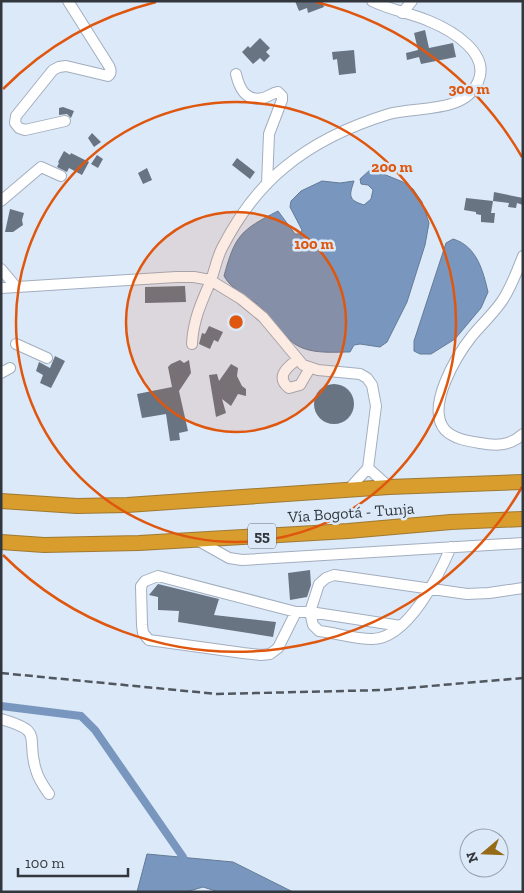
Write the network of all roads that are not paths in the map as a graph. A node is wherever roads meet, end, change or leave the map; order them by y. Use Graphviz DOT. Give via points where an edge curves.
graph roads {
  1 [pos="68,1"];
  2 [pos="372,1"];
  3 [pos="412,1"];
  4 [pos="402,13"];
  5 [pos="236,74"];
  6 [pos="65,121"];
  7 [pos="61,176"];
  8 [pos="267,184"];
  9 [pos="1,201"];
  10 [pos="523,256"];
  11 [pos="1,268"];
  12 [pos="210,280"];
  13 [pos="16,287"];
  14 [pos="1,288"];
  15 [pos="16,344"];
  16 [pos="192,344"];
  17 [pos="47,358"];
  18 [pos="298,359"];
  19 [pos="310,368"];
  20 [pos="523,434"];
  21 [pos="368,468"];
  22 [pos="523,482"];
  23 [pos="389,487"];
  24 [pos="348,490"];
  25 [pos="1,501"];
  26 [pos="523,518"];
  27 [pos="196,540"];
  28 [pos="1,542"];
  29 [pos="523,543"];
  30 [pos="451,547"];
  31 [pos="523,588"];
  32 [pos="431,589"];
  33 [pos="296,612"];
  34 [pos="310,612"];
  35 [pos="400,626"];
  36 [pos="1,719"];
  37 [pos="49,794"];
  1 -- 6 [label="street" via="110,66 110,74 59,66 52,70 16,116 15,123 25,130"];
  2 -- 4 [label="street"];
  3 -- 4 [label="street"];
  4 -- 8 [label="street" via="428,20 469,46 477,57 480,70 478,82 469,94 445,106 406,110 362,124 308,151 284,167"];
  5 -- 8 [label="street" via="239,88 250,97 263,98 278,92 282,96 269,134"];
  7 -- 9 [label="street" via="40,167"];
  8 -- 12 [label="street" via="234,227"];
  10 -- 20 [label="street" via="503,300 471,337 451,369 438,407 444,428 464,441 496,446 509,443"];
  11 -- 13 [label="street"];
  12 -- 13 [label="street" via="176,277"];
  12 -- 16 [label="street" via="192,330"];
  12 -- 18 [label="street" via="258,312"];
  13 -- 14 [label="street"];
  15 -- 17 [label="street"];
  18 -- 19 [label="street"];
  18 -- 19 [label="street" via="283,374 284,384 289,388 300,385"];
  19 -- 21 [label="street" via="360,374 372,385 376,406"];
  21 -- 23 [label="street"];
  21 -- 24 [label="street"];
  22 -- 23 [label="highway, Vía Bogotá - Tunja"];
  23 -- 24 [label="highway, Vía Bogotá - Tunja"];
  24 -- 25 [label="highway, Vía Bogotá - Tunja" via="127,505 68,506"];
  26 -- 27 [label="highway, Vía Bogotá - Tunja / 55"];
  27 -- 28 [label="highway, Vía Bogotá - Tunja / 55" via="89,546"];
  27 -- 30 [label="street" via="230,558 242,560"];
  29 -- 30 [label="street"];
  30 -- 32 [label="street"];
  31 -- 32 [label="street" via="467,594"];
  32 -- 34 [label="street" via="334,575 319,584"];
  32 -- 35 [label="street"];
  33 -- 33 [label="street" via="158,576 141,586 143,633 149,640 243,654 270,654 278,648"];
  33 -- 34 [label="street"];
  34 -- 35 [label="street"];
  34 -- 35 [label="street" via="313,625 319,631 373,639 396,632"];
  36 -- 37 [label="street" via="29,730 36,771"];
}
